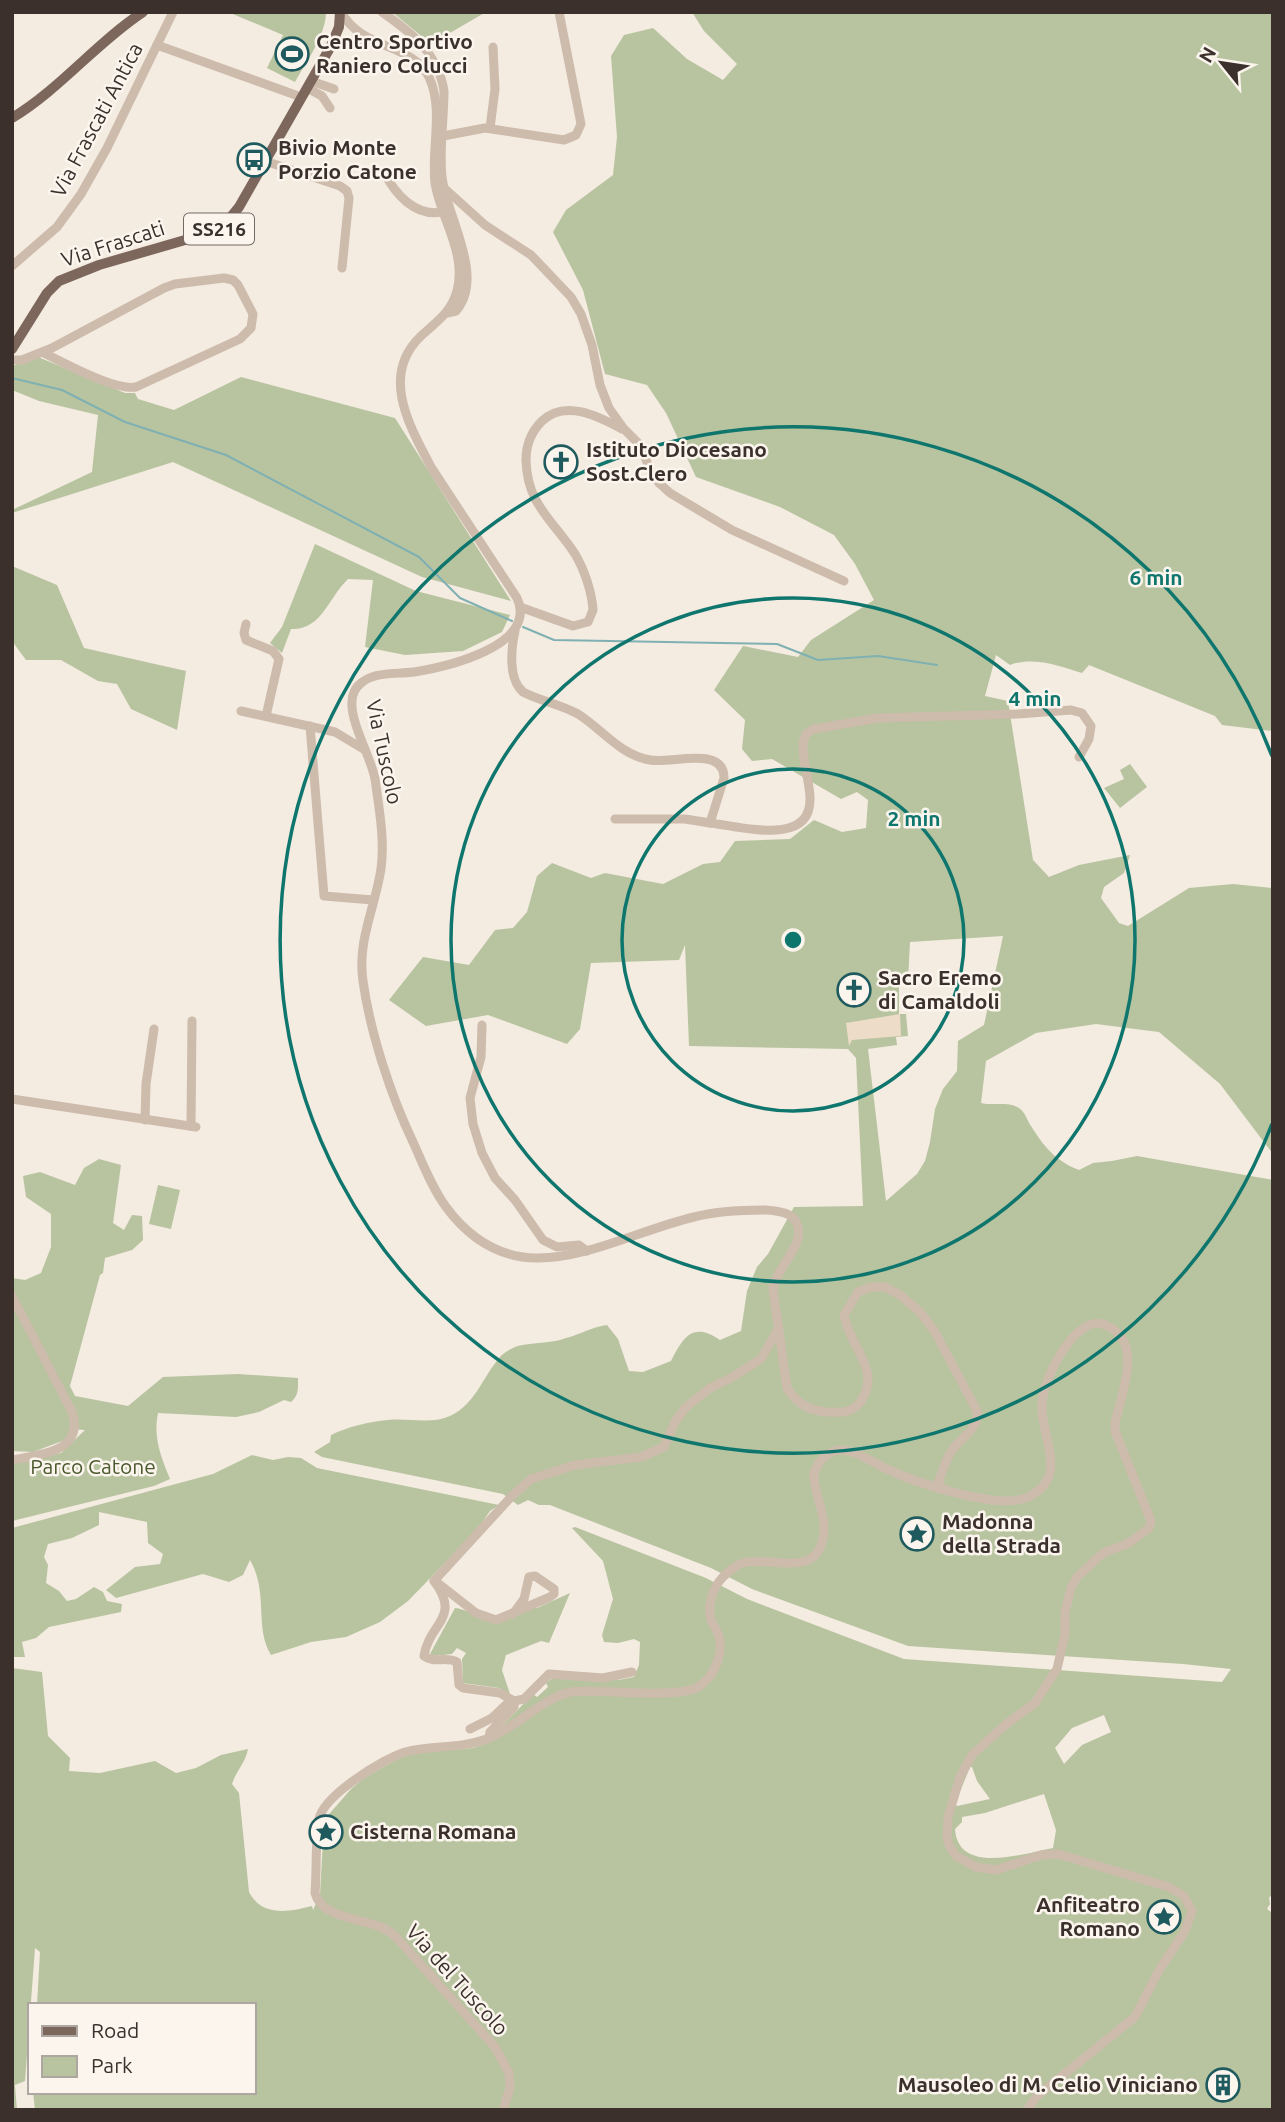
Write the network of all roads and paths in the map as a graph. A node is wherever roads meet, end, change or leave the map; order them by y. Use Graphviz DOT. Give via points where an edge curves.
graph roads {
  1 [pos="143,12"];
  2 [pos="173,12"];
  3 [pos="341,12"];
  4 [pos="382,12"];
  5 [pos="559,12"];
  6 [pos="372,41"];
  7 [pos="157,45"];
  8 [pos="331,46"];
  9 [pos="493,47"];
  10 [pos="306,89"];
  11 [pos="334,89"];
  12 [pos="330,108"];
  13 [pos="12,118"];
  14 [pos="490,128"];
  15 [pos="443,136"];
  16 [pos="265,161"];
  17 [pos="384,172"];
  18 [pos="444,188"];
  19 [pos="442,212"];
  20 [pos="12,266"];
  21 [pos="342,268"];
  22 [pos="447,313"];
  23 [pos="12,349"];
  24 [pos="42,352"];
  25 [pos="12,360"];
  26 [pos="624,429"];
  27 [pos="844,581"];
  28 [pos="520,607"];
  29 [pos="246,624"];
  30 [pos="516,627"];
  31 [pos="241,711"];
  32 [pos="266,716"];
  33 [pos="310,726"];
  34 [pos="367,751"];
  35 [pos="1079,757"];
  36 [pos="615,819"];
  37 [pos="710,822"];
  38 [pos="373,900"];
  39 [pos="192,1021"];
  40 [pos="482,1025"];
  41 [pos="154,1029"];
  42 [pos="12,1099"];
  43 [pos="145,1120"];
  44 [pos="587,1251"];
  45 [pos="12,1296"];
  46 [pos="777,1330"];
  47 [pos="12,1460"];
  48 [pos="946,1463"];
  49 [pos="928,1484"];
  50 [pos="944,1490"];
  51 [pos="961,1493"];
  52 [pos="434,1581"];
  53 [pos="513,1614"];
  54 [pos="632,1672"];
  55 [pos="513,1700"];
  56 [pos="470,1728"];
  57 [pos="489,1738"];
  58 [pos="503,2110"];
  59 [pos="1027,2110"];
  1 -- 13 [label="main road"];
  2 -- 7 [label="street, Via Frascati Antica"];
  3 -- 6 [label="street" via="354,30"];
  3 -- 8 [label="main road, Via Frascati / SS216"];
  4 -- 15 [label="street" via="417,38 436,63 444,91"];
  5 -- 14 [label="street" via="581,124 578,134 564,139"];
  6 -- 8 [label="street"];
  6 -- 19 [label="street" via="406,56 428,76 435,107 435,178"];
  7 -- 10 [label="street"];
  7 -- 20 [label="street, Via Frascati Antica" via="78,199 57,227"];
  8 -- 10 [label="main road, Via Frascati / SS216"];
  9 -- 14 [label="street" via="495,89"];
  10 -- 11 [label="street"];
  10 -- 12 [label="street" via="322,96"];
  10 -- 16 [label="main road, Via Frascati / SS216"];
  14 -- 15 [label="street"];
  15 -- 18 [label="street"];
  16 -- 21 [label="street" via="347,191"];
  16 -- 23 [label="main road, Via Frascati / SS216" via="223,226 59,281"];
  17 -- 19 [label="street" via="405,200 426,213"];
  18 -- 22 [label="street" via="467,272 460,306"];
  18 -- 26 [label="street" via="485,225 531,255 571,296 592,345 610,411"];
  19 -- 22 [label="street" via="459,265 457,290"];
  22 -- 28 [label="street" via="407,352 399,391 431,467"];
  24 -- 24 [label="street" via="175,284 233,280 253,314 251,328 240,339 127,389"];
  24 -- 25 [label="street"];
  26 -- 27 [label="street" via="641,446 654,477 670,493 732,530"];
  26 -- 28 [label="street" via="563,409 534,431 526,455 531,490 582,567 593,610 588,622 575,626"];
  28 -- 30 [label="street"];
  29 -- 32 [label="street" via="246,640 279,659"];
  30 -- 34 [label="street, Via Tuscolo" via="500,643 462,660 413,672 380,674 362,682 354,692 352,706"];
  30 -- 37 [label="street" via="513,675 523,692 574,712 640,757 719,763 724,778"];
  31 -- 32 [label="street"];
  32 -- 33 [label="street"];
  33 -- 34 [label="street" via="343,735"];
  33 -- 38 [label="street" via="324,896"];
  34 -- 38 [label="street, Via Tuscolo" via="382,842 382,867"];
  35 -- 37 [label="street" via="1091,726 1082,713 1071,709 878,718 825,727 809,731 803,738 810,797 800,823 773,830"];
  36 -- 37 [label="street"];
  38 -- 44 [label="street, Via Tuscolo" via="361,957 366,998 395,1100 442,1202 474,1235 519,1257"];
  39 -- 43 [label="street" via="193,1126"];
  40 -- 44 [label="street" via="481,1057 470,1098 484,1158 543,1240 557,1247 579,1245"];
  41 -- 43 [label="street"];
  42 -- 43 [label="street"];
  44 -- 46 [label="street, Via Tuscolo" via="706,1214 771,1210 789,1214 797,1222 799,1236 774,1281"];
  45 -- 47 [label="street" via="75,1426 69,1440 57,1450"];
  46 -- 48 [label="street" via="785,1380 797,1401 819,1411 848,1412 858,1405 869,1381 866,1363 847,1330 844,1315 858,1293 871,1287 885,1287 900,1295 936,1332 977,1411 976,1424"];
  46 -- 52 [label="street" via="761,1359 686,1407 664,1447 638,1458 575,1465 531,1479"];
  48 -- 49 [label="street"];
  48 -- 50 [label="street" via="939,1483"];
  48 -- 51 [label="street" via="944,1480"];
  49 -- 50 [label="street, Via del Tuscolo"];
  49 -- 57 [label="street, Via del Tuscolo" via="849,1452 831,1452 814,1473 823,1509 821,1545 802,1562 743,1563 720,1580 710,1609 719,1653 700,1686 677,1692 568,1693"];
  50 -- 51 [label="street, Via del Tuscolo"];
  51 -- 59 [label="street, Via del Tuscolo" via="1009,1502 1029,1497 1044,1485 1052,1455 1042,1407 1058,1359 1089,1324 1102,1324 1120,1334 1128,1365 1115,1431 1151,1521 1149,1528 1129,1544 1103,1553 1077,1577 1065,1612 1057,1669 1035,1703 988,1739 967,1763 948,1817 947,1838 957,1856 986,1870 1058,1854 1169,1887 1184,1896 1191,1916 1135,2017 1036,2097"];
  52 -- 53 [label="street" via="486,1618"];
  52 -- 55 [label="street" via="445,1597 445,1609 424,1656 457,1662 463,1688 500,1693"];
  53 -- 53 [label="street" via="550,1597 554,1589 529,1577 524,1599"];
  54 -- 55 [label="street" via="603,1678 549,1675 524,1699"];
  55 -- 56 [label="street" via="492,1718"];
  55 -- 57 [label="street" via="514,1707 489,1732"];
  57 -- 58 [label="street, Via del Tuscolo" via="405,1752 379,1764 328,1802 320,1816 315,1893 331,1912 382,1927 397,1938 495,2047 509,2073"];
}
